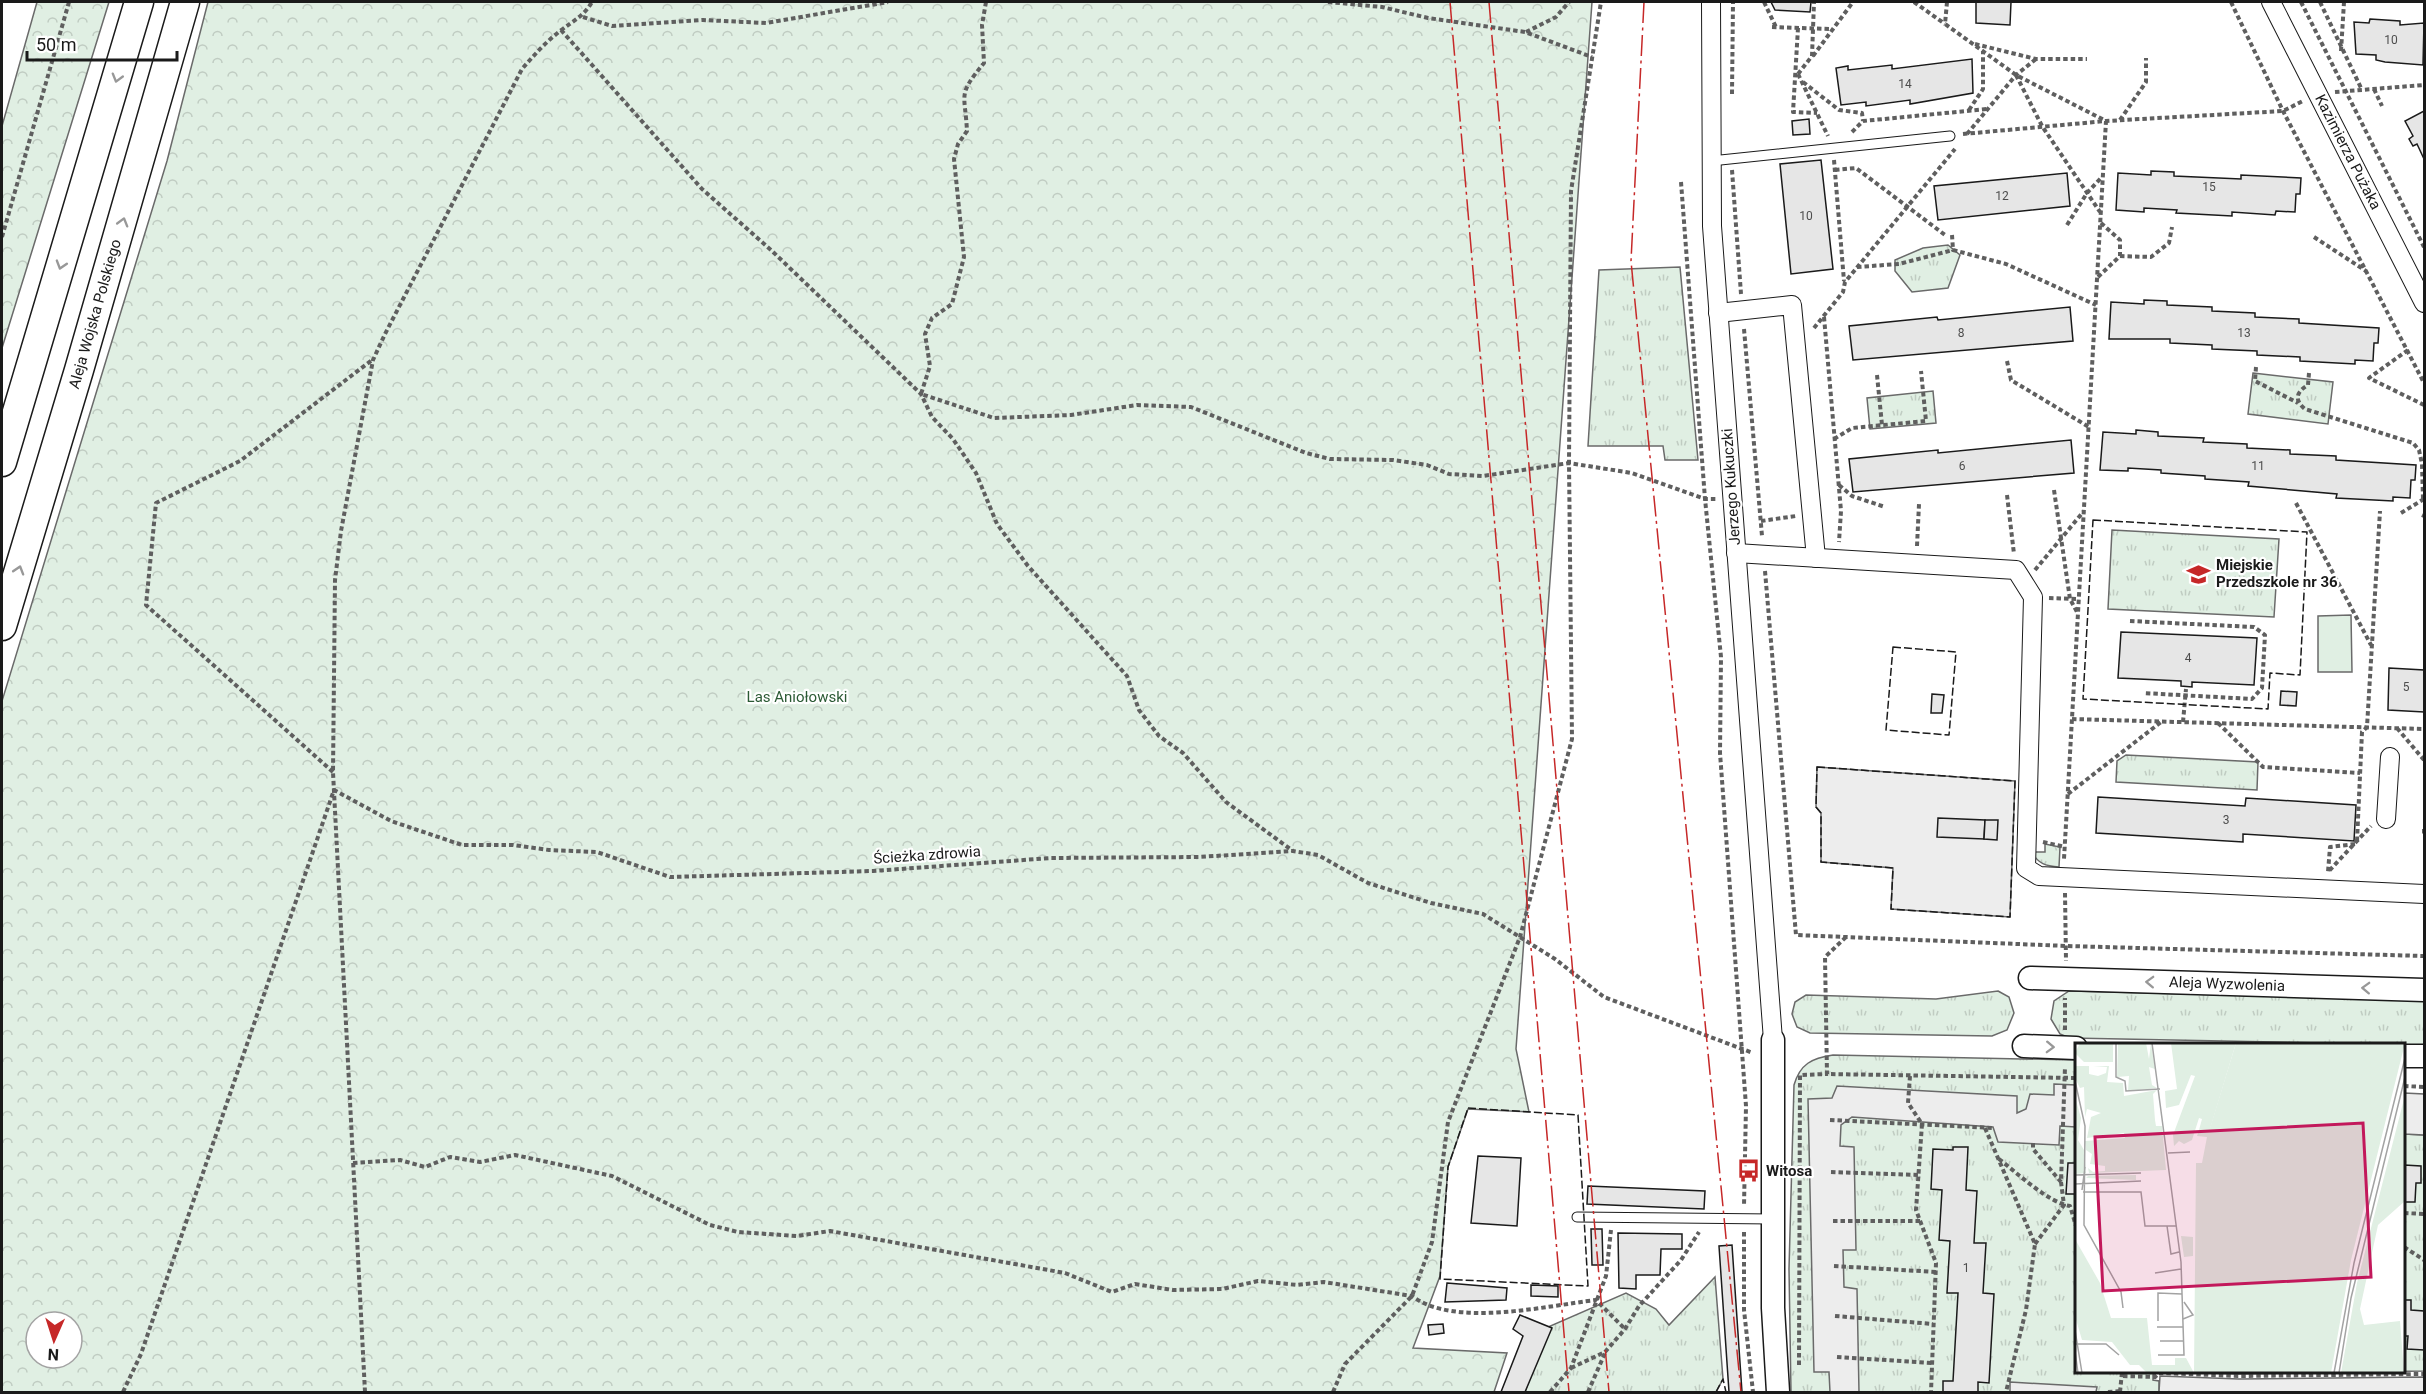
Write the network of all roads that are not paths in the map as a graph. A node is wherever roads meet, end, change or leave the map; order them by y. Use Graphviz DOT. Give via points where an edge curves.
graph roads {
  1 [pos="139,2"];
  2 [pos="185,2"];
  3 [pos="1711,2"];
  4 [pos="2271,2"];
  5 [pos="1950,136"];
  6 [pos="1712,161"];
  7 [pos="2424,303"];
  8 [pos="1718,313"];
  9 [pos="2,462"];
  10 [pos="1736,553"];
  11 [pos="1816,558"];
  12 [pos="2,626"];
  13 [pos="2390,757"];
  14 [pos="2380,821"];
  15 [pos="2424,894"];
  16 [pos="2030,978"];
  17 [pos="2424,990"];
  18 [pos="1773,1040"];
  19 [pos="2024,1046"];
  20 [pos="2071,1048"];
  21 [pos="2405,1056"];
  22 [pos="2424,1056"];
  23 [pos="1577,1217"];
  24 [pos="1773,1219"];
  25 [pos="1778,1392"];
  1 -- 9 [label="main road, one-way"];
  12 -- 2 [label="main road, Aleja Wojska Polskiego, one-way"];
  3 -- 6 [label="street, Jerzego Kukuczki"];
  4 -- 7 [label="street, Kazimierza Pużaka"];
  5 -- 6 [label="lane"];
  6 -- 8 [label="street, Jerzego Kukuczki"];
  8 -- 10 [label="street, Jerzego Kukuczki"];
  8 -- 11 [label="street" via="1792,304"];
  10 -- 11 [label="street"];
  10 -- 18 [label="street, Jerzego Kukuczki"];
  11 -- 15 [label="street" via="2025,583 2026,868 2039,876"];
  13 -- 14 [label="street"];
  17 -- 16 [label="street, Aleja Wyzwolenia, one-way"];
  18 -- 24 [label="street"];
  19 -- 20 [label="street, one-way"];
  21 -- 22 [label="street"];
  23 -- 24 [label="lane"];
  24 -- 25 [label="street"];
}
